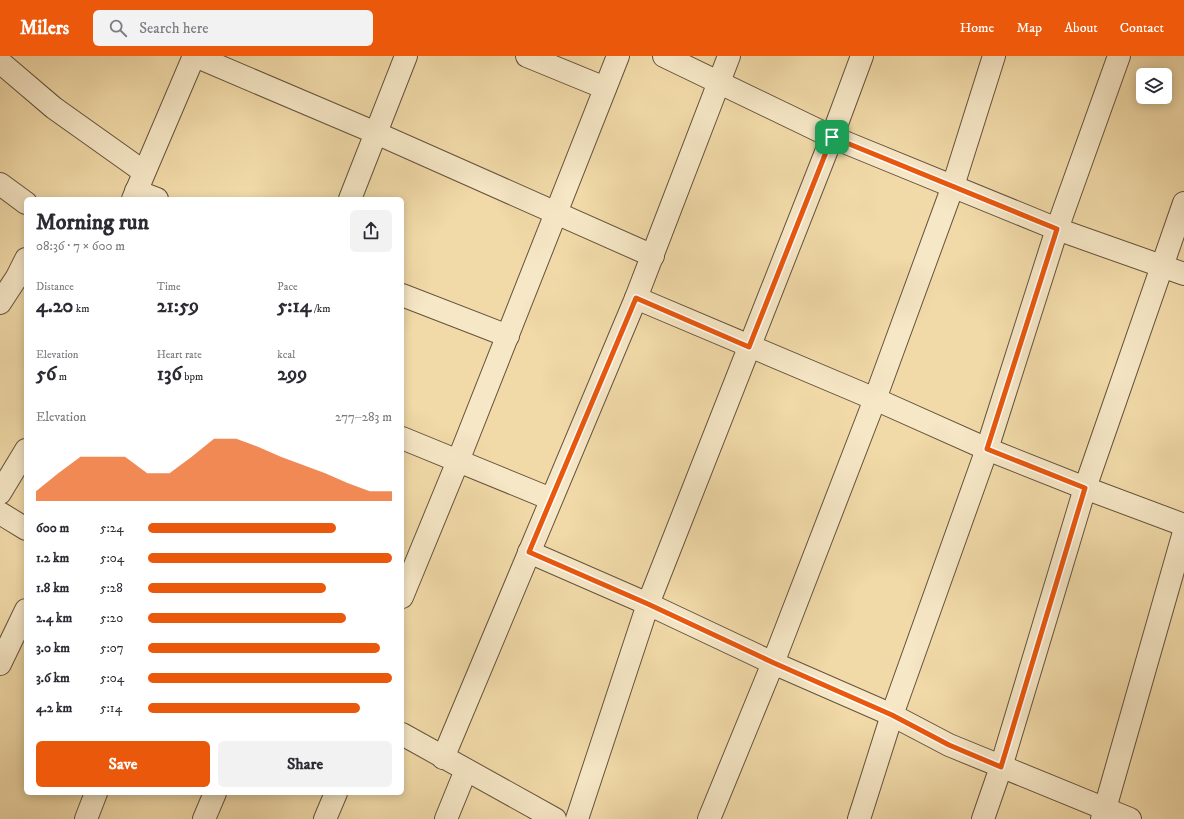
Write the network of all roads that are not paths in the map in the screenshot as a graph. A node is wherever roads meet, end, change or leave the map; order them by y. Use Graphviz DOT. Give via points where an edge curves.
graph roads {
  1 [pos="195,56"];
  2 [pos="406,56"];
  3 [pos="527,56"];
  4 [pos="618,56"];
  5 [pos="664,56"];
  6 [pos="729,56"];
  7 [pos="862,56"];
  8 [pos="994,56"];
  9 [pos="1120,56"];
  10 [pos="0,62"];
  11 [pos="719,82"];
  12 [pos="605,88"];
  13 [pos="376,133"];
  14 [pos="832,137"];
  15 [pos="0,184"];
  16 [pos="953,186"];
  17 [pos="138,187"];
  18 [pos="154,197"];
  19 [pos="351,197"];
  20 [pos="24,202"];
  21 [pos="1184,203"];
  22 [pos="556,213"];
  23 [pos="1057,229"];
  24 [pos="653,256"];
  25 [pos="1163,266"];
  26 [pos="23,272"];
  27 [pos="1184,274"];
  28 [pos="404,296"];
  29 [pos="636,298"];
  30 [pos="0,303"];
  31 [pos="508,336"];
  32 [pos="749,347"];
  33 [pos="875,399"];
  34 [pos="404,439"];
  35 [pos="987,449"];
  36 [pos="24,453"];
  37 [pos="458,461"];
  38 [pos="1085,488"];
  39 [pos="0,493"];
  40 [pos="551,500"];
  41 [pos="0,513"];
  42 [pos="1184,525"];
  43 [pos="24,528"];
  44 [pos="1184,532"];
  45 [pos="529,552"];
  46 [pos="404,587"];
  47 [pos="648,604"];
  48 [pos="24,614"];
  49 [pos="774,663"];
  50 [pos="0,664"];
  51 [pos="892,715"];
  52 [pos="404,735"];
  53 [pos="443,758"];
  54 [pos="1001,767"];
  55 [pos="466,770"];
  56 [pos="95,795"];
  57 [pos="214,795"];
  58 [pos="335,795"];
  59 [pos="1104,814"];
  60 [pos="86,819"];
  61 [pos="204,819"];
  62 [pos="325,819"];
  63 [pos="446,819"];
  64 [pos="555,819"];
  65 [pos="577,819"];
  66 [pos="709,819"];
  67 [pos="859,819"];
  68 [pos="983,819"];
  69 [pos="1130,819"];
  1 -- 13 [label="street"];
  1 -- 17 [label="street"];
  2 -- 13 [label="street"];
  3 -- 12 [label="street"];
  4 -- 12 [label="street"];
  5 -- 11 [label="street"];
  6 -- 11 [label="street"];
  7 -- 14 [label="street"];
  8 -- 16 [label="street"];
  9 -- 23 [label="street"];
  10 -- 17 [label="street" via="54,108"];
  11 -- 14 [label="street"];
  11 -- 24 [label="street"];
  12 -- 22 [label="street"];
  13 -- 19 [label="street"];
  13 -- 22 [label="street"];
  14 -- 16 [label="street"];
  14 -- 32 [label="street"];
  15 -- 20 [label="street"];
  16 -- 23 [label="street"];
  16 -- 33 [label="street"];
  17 -- 18 [label="street"];
  21 -- 25 [label="street"];
  22 -- 24 [label="street"];
  22 -- 31 [label="street"];
  23 -- 25 [label="street"];
  23 -- 35 [label="street"];
  24 -- 29 [label="street"];
  25 -- 27 [label="street"];
  25 -- 38 [label="street"];
  26 -- 30 [label="street"];
  28 -- 31 [label="street"];
  29 -- 32 [label="street"];
  29 -- 40 [label="street"];
  31 -- 37 [label="street"];
  32 -- 33 [label="street"];
  32 -- 47 [label="street"];
  33 -- 35 [label="street"];
  33 -- 49 [label="street"];
  34 -- 37 [label="street"];
  35 -- 38 [label="street"];
  35 -- 51 [label="street"];
  36 -- 39 [label="street"];
  37 -- 40 [label="street"];
  37 -- 46 [label="street"];
  38 -- 42 [label="street"];
  38 -- 54 [label="street"];
  40 -- 45 [label="street"];
  41 -- 43 [label="street"];
  44 -- 59 [label="street"];
  45 -- 47 [label="street"];
  45 -- 53 [label="street"];
  47 -- 49 [label="street"];
  47 -- 65 [label="street"];
  48 -- 50 [label="street"];
  49 -- 51 [label="street"];
  49 -- 66 [label="street"];
  51 -- 54 [label="street" via="949,745"];
  51 -- 67 [label="street"];
  52 -- 53 [label="street"];
  53 -- 55 [label="street"];
  54 -- 59 [label="street"];
  54 -- 68 [label="street"];
  55 -- 63 [label="street"];
  55 -- 64 [label="street"];
  56 -- 60 [label="street"];
  57 -- 61 [label="street"];
  58 -- 62 [label="street"];
  59 -- 69 [label="street"];
}
